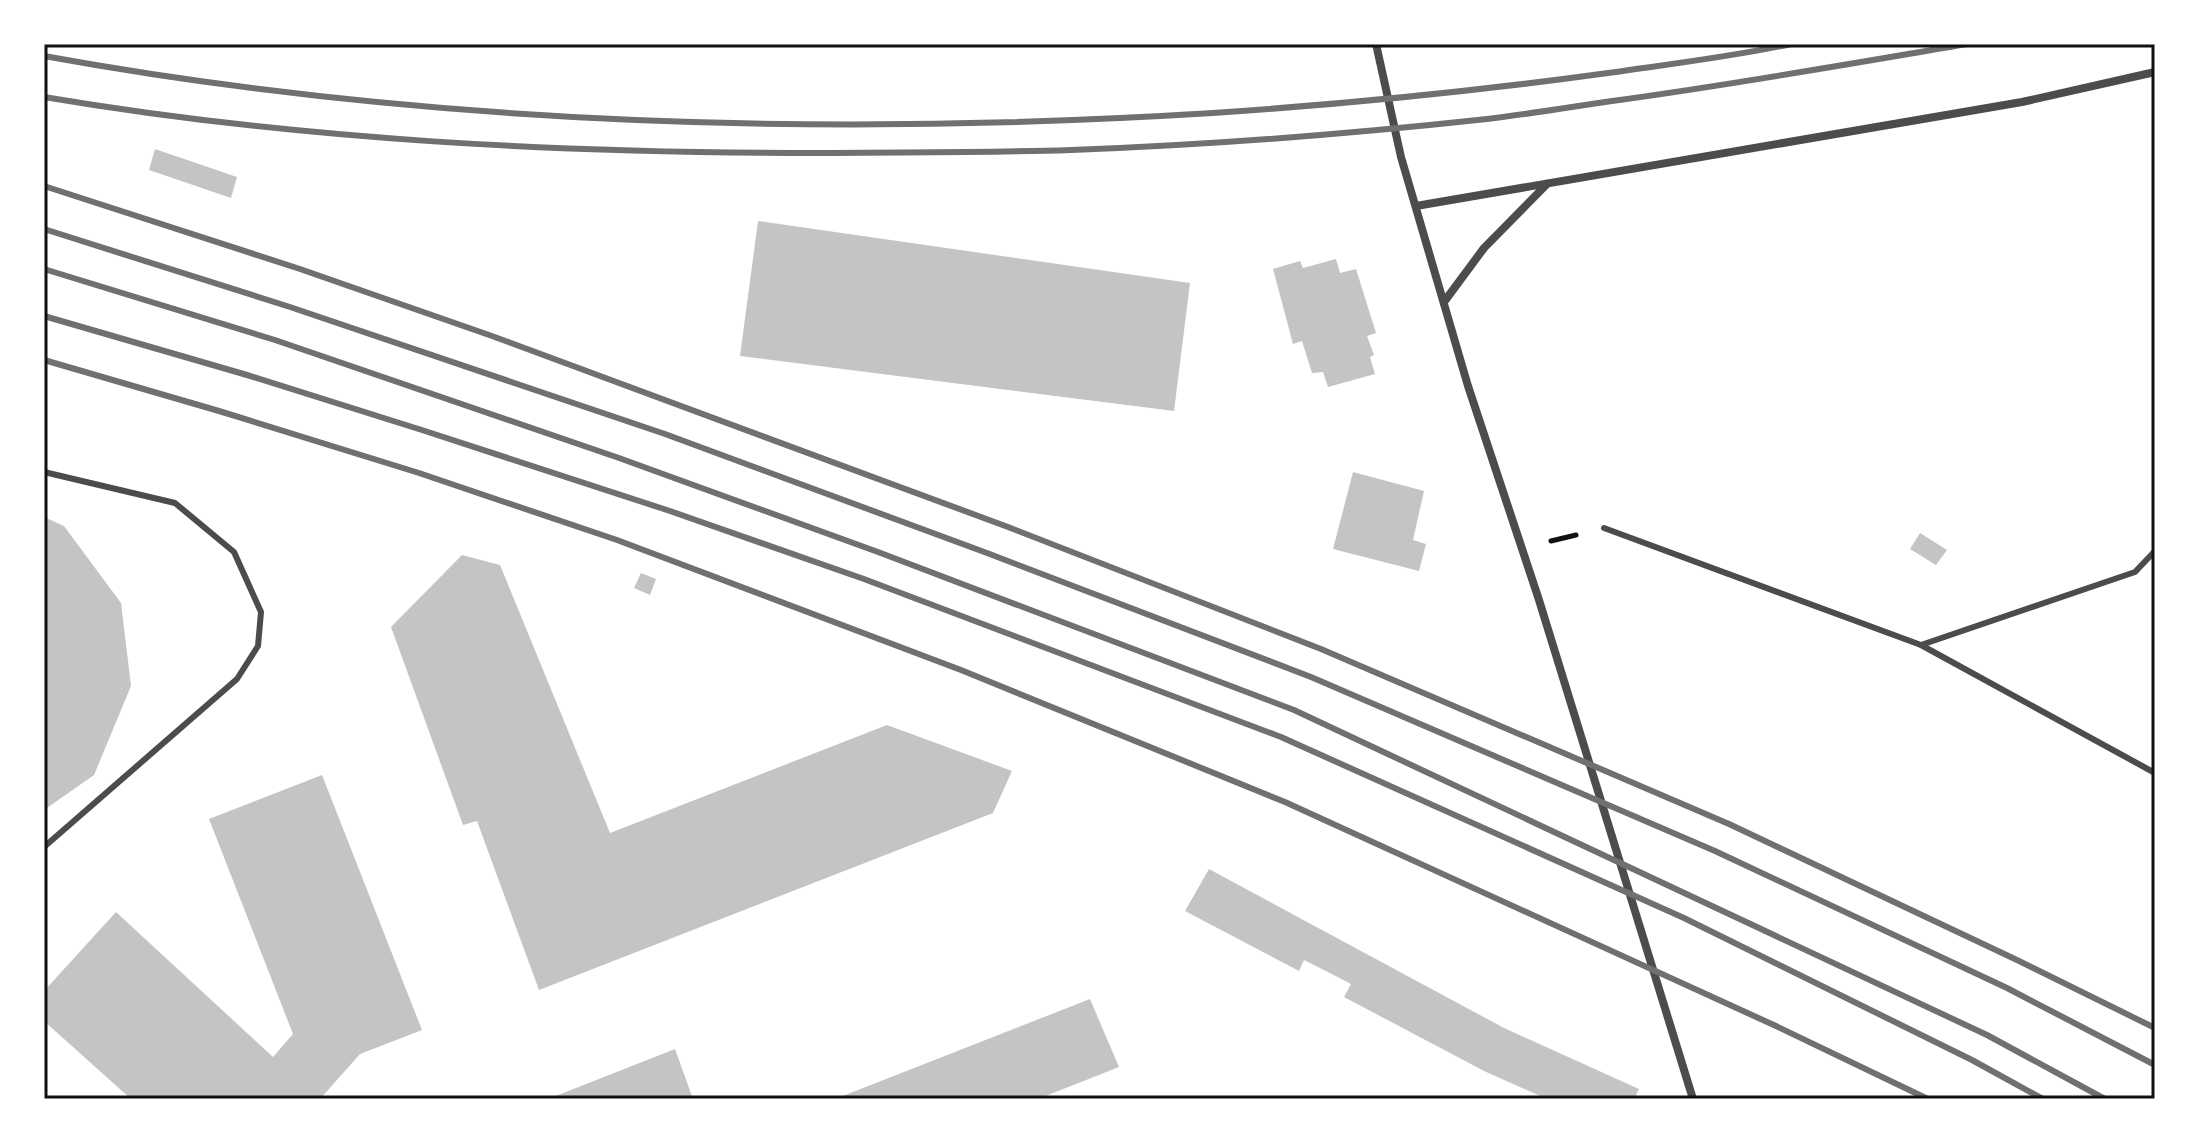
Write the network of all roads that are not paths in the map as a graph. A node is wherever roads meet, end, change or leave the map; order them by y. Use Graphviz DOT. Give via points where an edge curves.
graph roads {
  1 [pos="1376,44"];
  2 [pos="2155,72"];
  3 [pos="1547,183"];
  4 [pos="1416,206"];
  5 [pos="1444,302"];
  6 [pos="44,472"];
  7 [pos="1604,528"];
  8 [pos="2153,556"];
  9 [pos="1921,645"];
  10 [pos="2155,773"];
  11 [pos="44,847"];
  12 [pos="1692,1098"];
  1 -- 4 [label="street"];
  2 -- 3 [label="street" via="2022,102"];
  3 -- 4 [label="street"];
  3 -- 5 [label="street" via="1484,248"];
  4 -- 5 [label="street"];
  5 -- 12 [label="street"];
  6 -- 11 [label="lane" via="175,503 234,552 261,612 258,646 237,679"];
  7 -- 9 [label="lane"];
  8 -- 9 [label="lane" via="2135,572"];
  9 -- 10 [label="lane"];
}
